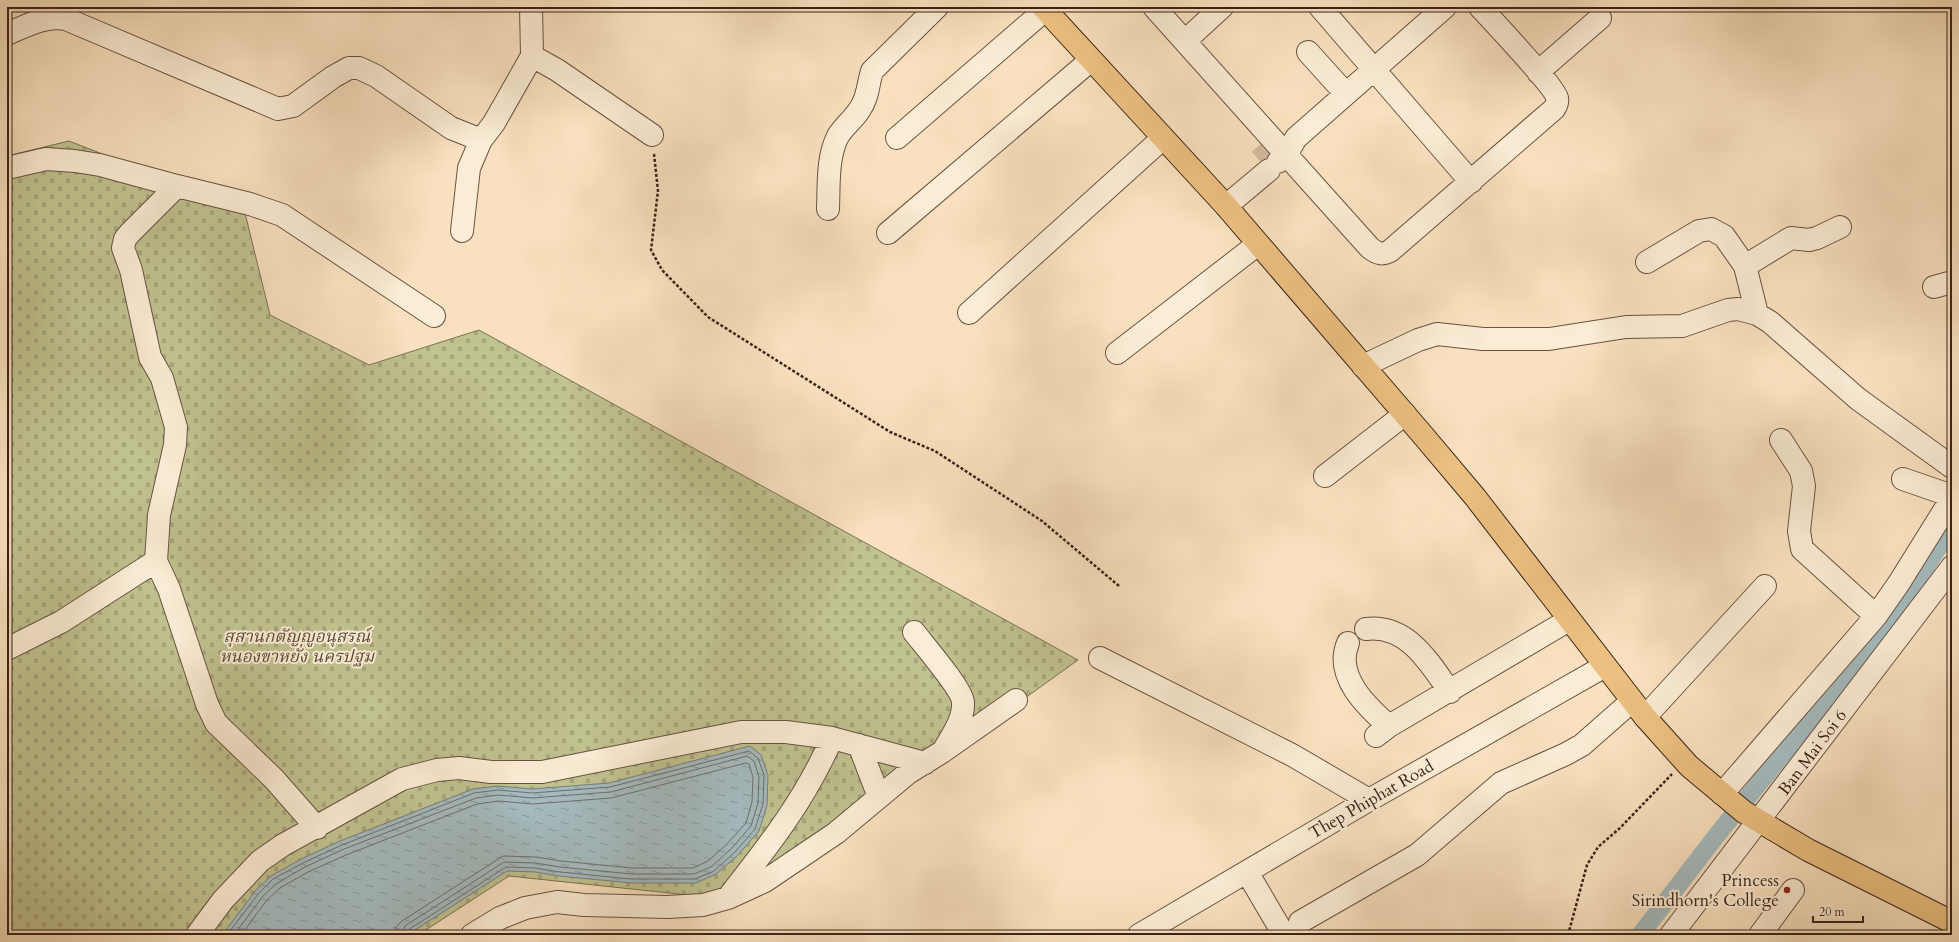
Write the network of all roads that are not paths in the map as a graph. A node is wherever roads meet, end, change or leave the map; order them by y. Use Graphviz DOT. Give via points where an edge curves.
graph roads {
  1 [pos="531,7"];
  2 [pos="937,7"];
  3 [pos="1154,7"];
  4 [pos="1222,7"];
  5 [pos="1320,7"];
  6 [pos="1445,7"];
  7 [pos="1480,7"];
  8 [pos="1044,8"];
  9 [pos="1600,18"];
  10 [pos="7,34"];
  11 [pos="1185,41"];
  12 [pos="1308,52"];
  13 [pos="532,56"];
  14 [pos="1090,60"];
  15 [pos="1374,69"];
  16 [pos="1538,72"];
  17 [pos="1346,94"];
  18 [pos="652,135"];
  19 [pos="897,138"];
  20 [pos="1163,138"];
  21 [pos="481,140"];
  22 [pos="1276,155"];
  23 [pos="7,168"];
  24 [pos="1471,182"];
  25 [pos="177,186"];
  26 [pos="1221,201"];
  27 [pos="828,209"];
  28 [pos="1840,227"];
  29 [pos="462,231"];
  30 [pos="888,233"];
  31 [pos="1258,244"];
  32 [pos="1647,262"];
  33 [pos="1745,266"];
  34 [pos="969,313"];
  35 [pos="1757,314"];
  36 [pos="434,316"];
  37 [pos="1117,353"];
  38 [pos="1363,366"];
  39 [pos="1404,414"];
  40 [pos="1781,440"];
  41 [pos="1952,467"];
  42 [pos="1325,476"];
  43 [pos="1903,479"];
  44 [pos="1952,497"];
  45 [pos="156,561"];
  46 [pos="1952,567"];
  47 [pos="1765,586"];
  48 [pos="1876,616"];
  49 [pos="1569,620"];
  50 [pos="1366,629"];
  51 [pos="914,632"];
  52 [pos="1348,643"];
  53 [pos="7,649"];
  54 [pos="1100,658"];
  55 [pos="1605,666"];
  56 [pos="1450,692"];
  57 [pos="1016,700"];
  58 [pos="1638,709"];
  59 [pos="832,738"];
  60 [pos="859,745"];
  61 [pos="934,757"];
  62 [pos="879,797"];
  63 [pos="1369,800"];
  64 [pos="1739,807"];
  65 [pos="317,828"];
  66 [pos="1247,872"];
  67 [pos="1793,890"];
  68 [pos="728,898"];
  69 [pos="1952,922"];
  70 [pos="1287,931"];
  71 [pos="197,935"];
  72 [pos="472,935"];
  73 [pos="1139,935"];
  74 [pos="1671,935"];
  75 [pos="1760,935"];
  1 -- 13 [label="street"];
  2 -- 27 [label="street" via="872,71 867,85 867,96 861,109 838,135 831,157"];
  3 -- 11 [label="street"];
  4 -- 11 [label="street"];
  5 -- 15 [label="street"];
  6 -- 15 [label="street"];
  7 -- 16 [label="street"];
  8 -- 14 [label="main road"];
  8 -- 19 [label="street"];
  9 -- 16 [label="street"];
  10 -- 21 [label="street" via="42,20 55,17 66,19 278,109 293,106 349,68 359,68 376,76 451,128"];
  11 -- 22 [label="street"];
  12 -- 17 [label="street"];
  13 -- 18 [label="street" via="557,70"];
  13 -- 21 [label="street" via="494,123"];
  14 -- 20 [label="main road"];
  14 -- 30 [label="street"];
  15 -- 17 [label="street"];
  15 -- 24 [label="street"];
  16 -- 24 [label="street" via="1557,96 1554,109"];
  17 -- 22 [label="street"];
  20 -- 26 [label="main road"];
  20 -- 34 [label="street"];
  21 -- 29 [label="street" via="469,168"];
  22 -- 24 [label="street" via="1370,248 1383,255 1390,252"];
  22 -- 26 [label="street"];
  23 -- 25 [label="street" via="46,159 75,161 100,165"];
  25 -- 36 [label="street" via="250,204 282,215"];
  25 -- 45 [label="street" via="130,233 123,248 131,270 150,357 162,378 176,427 175,445 159,515"];
  26 -- 31 [label="main road"];
  28 -- 33 [label="street" via="1809,240 1791,238"];
  31 -- 37 [label="street"];
  31 -- 38 [label="main road"];
  32 -- 33 [label="street" via="1699,231 1711,229 1724,236"];
  33 -- 35 [label="street"];
  35 -- 38 [label="street" via="1738,309 1728,310 1682,326 1626,327 1549,339 1483,339 1437,334 1418,340"];
  35 -- 41 [label="street" via="1770,322 1858,399"];
  38 -- 39 [label="main road"];
  39 -- 42 [label="street"];
  39 -- 49 [label="main road" via="1475,497"];
  40 -- 48 [label="street" via="1798,465 1804,486 1799,531 1802,549"];
  43 -- 44 [label="street" via="1924,484"];
  44 -- 48 [label="street" via="1900,583"];
  45 -- 53 [label="street" via="61,622"];
  45 -- 65 [label="street" via="169,588 207,704 216,723 274,779"];
  46 -- 64 [label="street, Ban Mai Soi 6"];
  47 -- 58 [label="street"];
  48 -- 64 [label="street"];
  49 -- 55 [label="main road"];
  49 -- 56 [label="street"];
  50 -- 56 [label="street" via="1385,629 1399,634 1417,648"];
  51 -- 61 [label="street" via="958,689 963,702 959,724"];
  52 -- 56 [label="street" via="1345,651 1346,666 1352,684 1383,731"];
  54 -- 63 [label="street" via="1292,755"];
  55 -- 58 [label="main road"];
  55 -- 63 [label="street, Thep Phiphat Road"];
  57 -- 61 [label="street"];
  58 -- 64 [label="main road" via="1684,761"];
  58 -- 70 [label="street" via="1566,754 1501,783 1417,855"];
  59 -- 60 [label="street"];
  59 -- 65 [label="street" via="786,732 741,732 542,772 491,772 459,768 437,770 402,779"];
  59 -- 68 [label="street" via="816,774 780,830"];
  60 -- 61 [label="street"];
  60 -- 62 [label="street"];
  61 -- 62 [label="street" via="908,773"];
  62 -- 68 [label="street" via="836,833 765,881"];
  63 -- 66 [label="street, Thep Phiphat Road"];
  64 -- 69 [label="main road" via="1808,850"];
  64 -- 74 [label="street, Ban Mai Soi 6"];
  65 -- 71 [label="street" via="260,861 223,900"];
  66 -- 70 [label="street"];
  66 -- 73 [label="street, Thep Phiphat Road"];
  67 -- 75 [label="street"];
  68 -- 72 [label="street" via="703,905 668,906 584,905 557,902 525,908 500,918"];
}
